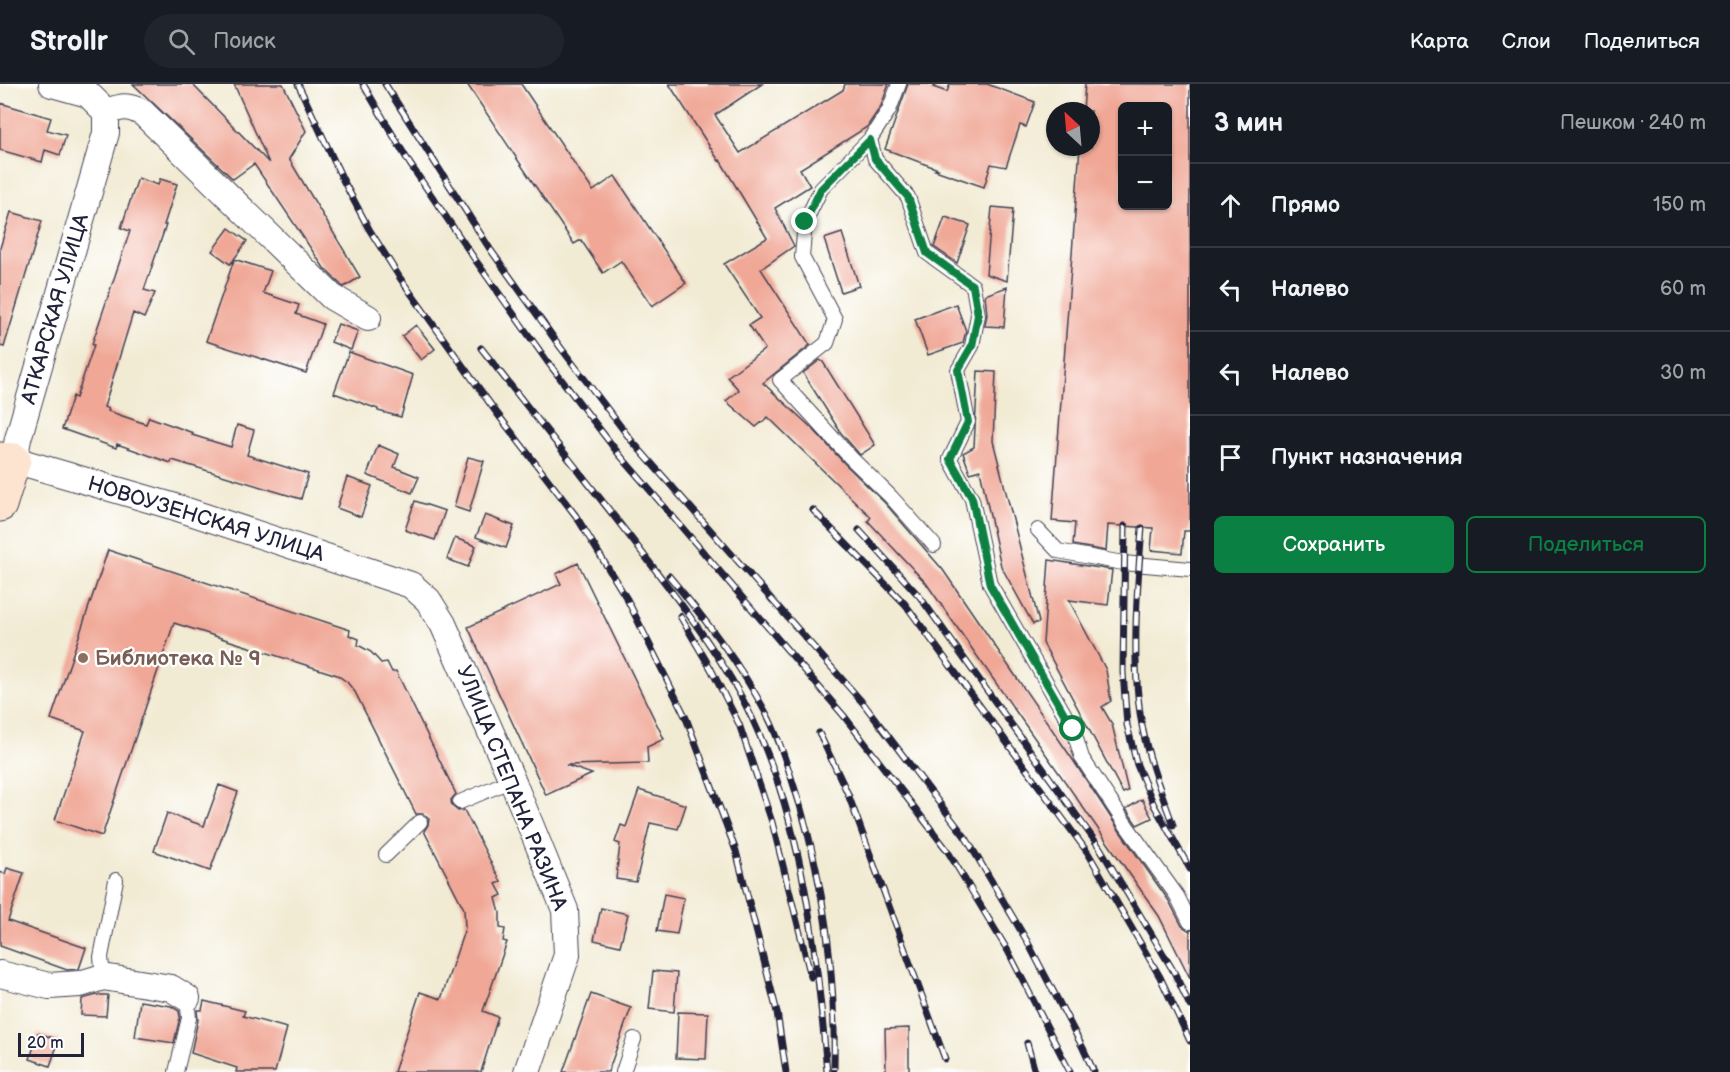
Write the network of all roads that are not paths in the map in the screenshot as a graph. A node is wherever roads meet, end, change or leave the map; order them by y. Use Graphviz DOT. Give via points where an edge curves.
graph roads {
  1 [pos="52,84"];
  2 [pos="899,84"];
  3 [pos="106,112"];
  4 [pos="870,140"];
  5 [pos="368,318"];
  6 [pos="7,460"];
  7 [pos="0,506"];
  8 [pos="1038,530"];
  9 [pos="934,545"];
  10 [pos="1190,569"];
  11 [pos="411,585"];
  12 [pos="512,780"];
  13 [pos="460,802"];
  14 [pos="420,822"];
  15 [pos="386,855"];
  16 [pos="116,880"];
  17 [pos="1190,922"];
  18 [pos="0,974"];
  19 [pos="103,977"];
  20 [pos="187,998"];
  21 [pos="634,1039"];
  22 [pos="176,1072"];
  23 [pos="527,1072"];
  24 [pos="623,1072"];
  1 -- 3 [label="street" via="88,94"];
  2 -- 4 [label="lane" via="889,110"];
  3 -- 5 [label="street" via="122,106 143,113 332,297"];
  3 -- 6 [label="street, АТКАРСКАЯ УЛИЦА" via="106,133 18,439"];
  4 -- 9 [label="lane" via="821,189 805,222 802,257 835,319 827,342 780,380"];
  4 -- 17 [label="lane" via="875,159 908,197 927,253 973,286 978,315 972,346 958,370 968,422 950,459 972,498 990,585 1073,729 1082,758"];
  6 -- 7 [label="main road, АТКАРСКАЯ УЛИЦА"];
  6 -- 11 [label="street, НОВОУЗЕНСКАЯ УЛИЦА" via="172,506"];
  8 -- 10 [label="lane" via="1058,551"];
  11 -- 12 [label="street, УЛИЦА СТЕПАНА РАЗИНА" via="428,600 443,624"];
  12 -- 13 [label="lane"];
  12 -- 23 [label="street, УЛИЦА СТЕПАНА РАЗИНА" via="565,910 567,955"];
  14 -- 15 [label="lane"];
  16 -- 19 [label="lane" via="101,957"];
  18 -- 19 [label="street" via="49,986 80,984"];
  19 -- 20 [label="street" via="171,988"];
  20 -- 22 [label="lane" via="189,1018"];
  21 -- 24 [label="lane"];
}
